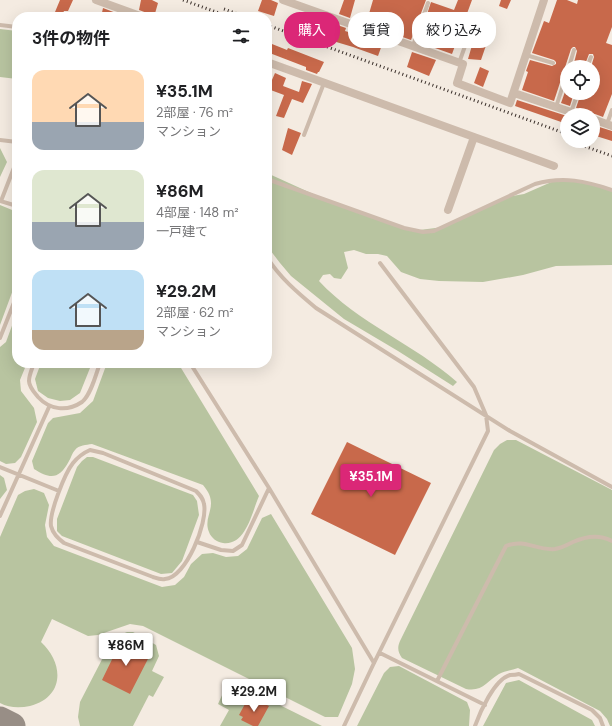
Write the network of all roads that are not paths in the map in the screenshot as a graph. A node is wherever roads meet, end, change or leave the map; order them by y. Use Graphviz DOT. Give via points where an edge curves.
graph roads {
  1 [pos="96,0"];
  2 [pos="283,0"];
  3 [pos="544,0"];
  4 [pos="428,3"];
  5 [pos="129,12"];
  6 [pos="425,12"];
  7 [pos="0,25"];
  8 [pos="12,26"];
  9 [pos="412,46"];
  10 [pos="418,48"];
  11 [pos="464,48"];
  12 [pos="574,50"];
  13 [pos="526,55"];
  14 [pos="590,57"];
  15 [pos="571,60"];
  16 [pos="589,60"];
  17 [pos="459,63"];
  18 [pos="553,63"];
  19 [pos="272,64"];
  20 [pos="324,83"];
  21 [pos="514,93"];
  22 [pos="560,95"];
  23 [pos="556,107"];
  24 [pos="560,108"];
  25 [pos="612,110"];
  26 [pos="609,125"];
  27 [pos="304,135"];
  28 [pos="474,137"];
  29 [pos="0,140"];
  30 [pos="12,141"];
  31 [pos="554,166"];
  32 [pos="12,172"];
  33 [pos="272,181"];
  34 [pos="612,190"];
  35 [pos="0,201"];
  36 [pos="12,205"];
  37 [pos="448,210"];
  38 [pos="380,263"];
  39 [pos="272,265"];
  40 [pos="12,308"];
  41 [pos="0,338"];
  42 [pos="32,368"];
  43 [pos="98,368"];
  44 [pos="193,368"];
  45 [pos="49,406"];
  46 [pos="486,415"];
  47 [pos="0,467"];
  48 [pos="19,474"];
  49 [pos="612,487"];
  50 [pos="269,488"];
  51 [pos="59,490"];
  52 [pos="0,516"];
  53 [pos="612,541"];
  54 [pos="197,542"];
  55 [pos="380,653"];
  56 [pos="374,663"];
  57 [pos="437,681"];
  58 [pos="484,704"];
  59 [pos="344,726"];
  60 [pos="475,726"];
  61 [pos="603,726"];
  1 -- 5 [label="street"];
  2 -- 9 [label="street"];
  3 -- 13 [label="street"];
  4 -- 6 [label="lane"];
  7 -- 8 [label="lane"];
  10 -- 17 [label="street"];
  11 -- 17 [label="lane"];
  12 -- 15 [label="lane"];
  13 -- 18 [label="lane"];
  13 -- 21 [label="street"];
  14 -- 16 [label="lane"];
  17 -- 21 [label="street" via="463,64 457,83 510,104"];
  19 -- 20 [label="street"];
  20 -- 27 [label="lane"];
  20 -- 28 [label="street"];
  21 -- 23 [label="street"];
  22 -- 23 [label="lane"];
  23 -- 24 [label="street"];
  25 -- 26 [label="lane"];
  28 -- 31 [label="street"];
  28 -- 37 [label="street"];
  29 -- 30 [label="lane"];
  32 -- 35 [label="lane"];
  33 -- 34 [label="lane" via="404,228 423,232 434,231 548,180 586,182"];
  35 -- 36 [label="lane"];
  38 -- 46 [label="lane" via="474,387"];
  39 -- 46 [label="lane" via="316,308"];
  40 -- 41 [label="lane"];
  42 -- 45 [label="lane" via="29,382 32,391"];
  43 -- 45 [label="lane" via="89,393 83,401 63,409"];
  44 -- 50 [label="lane"];
  45 -- 48 [label="lane"];
  46 -- 49 [label="lane"];
  46 -- 55 [label="lane" via="488,431"];
  47 -- 48 [label="lane"];
  48 -- 51 [label="lane"];
  48 -- 52 [label="lane"];
  50 -- 54 [label="lane" via="242,545 233,551"];
  50 -- 56 [label="lane"];
  51 -- 54 [label="lane" via="51,525 55,536 64,543 153,577 166,579 176,574 185,565"];
  51 -- 54 [label="lane" via="73,464 82,454 90,450 103,453 196,492 203,499 205,506"];
  53 -- 57 [label="lane" via="594,536 560,549 546,550 522,543 506,546"];
  55 -- 56 [label="lane"];
  55 -- 57 [label="lane"];
  56 -- 59 [label="lane"];
  57 -- 58 [label="lane"];
  58 -- 60 [label="lane"];
  58 -- 61 [label="lane" via="499,682 519,674 592,710 600,718"];
}
